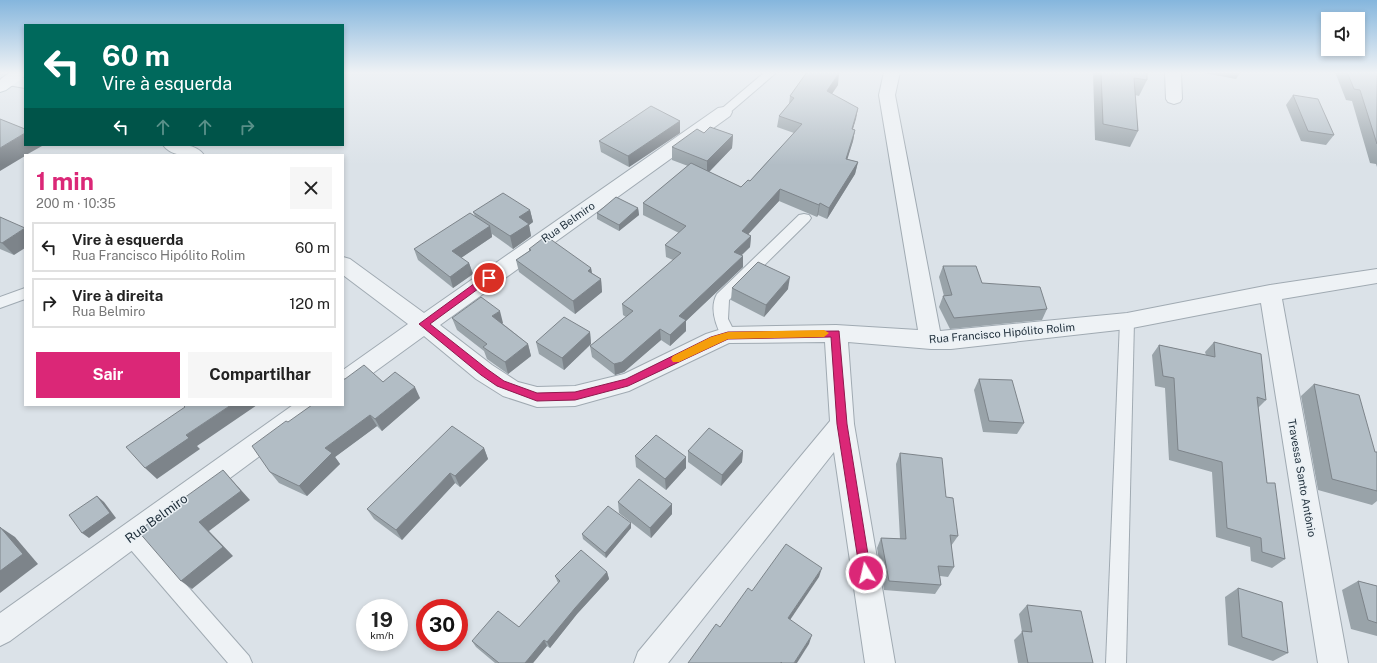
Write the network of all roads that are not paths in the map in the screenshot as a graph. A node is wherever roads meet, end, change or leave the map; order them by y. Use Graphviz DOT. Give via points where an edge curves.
graph roads {
  1 [pos="735,103"];
  2 [pos="888,103"];
  3 [pos="724,112"];
  4 [pos="174,146"];
  5 [pos="193,154"];
  6 [pos="804,218"];
  7 [pos="344,265"];
  8 [pos="1377,276"];
  9 [pos="24,293"];
  10 [pos="1270,293"];
  11 [pos="0,303"];
  12 [pos="1127,321"];
  13 [pos="423,324"];
  14 [pos="836,333"];
  15 [pos="728,335"];
  16 [pos="931,340"];
  17 [pos="344,381"];
  18 [pos="310,406"];
  19 [pos="842,424"];
  20 [pos="131,536"];
  21 [pos="0,631"];
  22 [pos="242,663"];
  23 [pos="649,663"];
  24 [pos="880,663"];
  25 [pos="1116,663"];
  26 [pos="1333,663"];
  1 -- 3 [label="lane, Rua Belmiro"];
  2 -- 16 [label="street"];
  3 -- 13 [label="street, Rua Belmiro"];
  4 -- 5 [label="street"];
  6 -- 15 [label="lane" via="722,298 721,319"];
  7 -- 13 [label="street, Rua Francisco Hipólito Rolim"];
  8 -- 10 [label="street, Rua Francisco Hipólito Rolim"];
  9 -- 11 [label="lane"];
  10 -- 12 [label="street, Rua Francisco Hipólito Rolim"];
  10 -- 26 [label="street, Travessa Santo Antônio"];
  12 -- 16 [label="street, Rua Francisco Hipólito Rolim"];
  12 -- 25 [label="lane"];
  13 -- 15 [label="street, Rua Francisco Hipólito Rolim" via="501,384 537,397 575,396 628,382"];
  13 -- 17 [label="street, Rua Belmiro"];
  14 -- 15 [label="street, Rua Francisco Hipólito Rolim"];
  14 -- 16 [label="street, Rua Francisco Hipólito Rolim"];
  14 -- 19 [label="street"];
  18 -- 20 [label="street, Rua Belmiro"];
  19 -- 23 [label="street"];
  19 -- 24 [label="street"];
  20 -- 21 [label="street, Rua Belmiro"];
  20 -- 22 [label="lane"];
}
